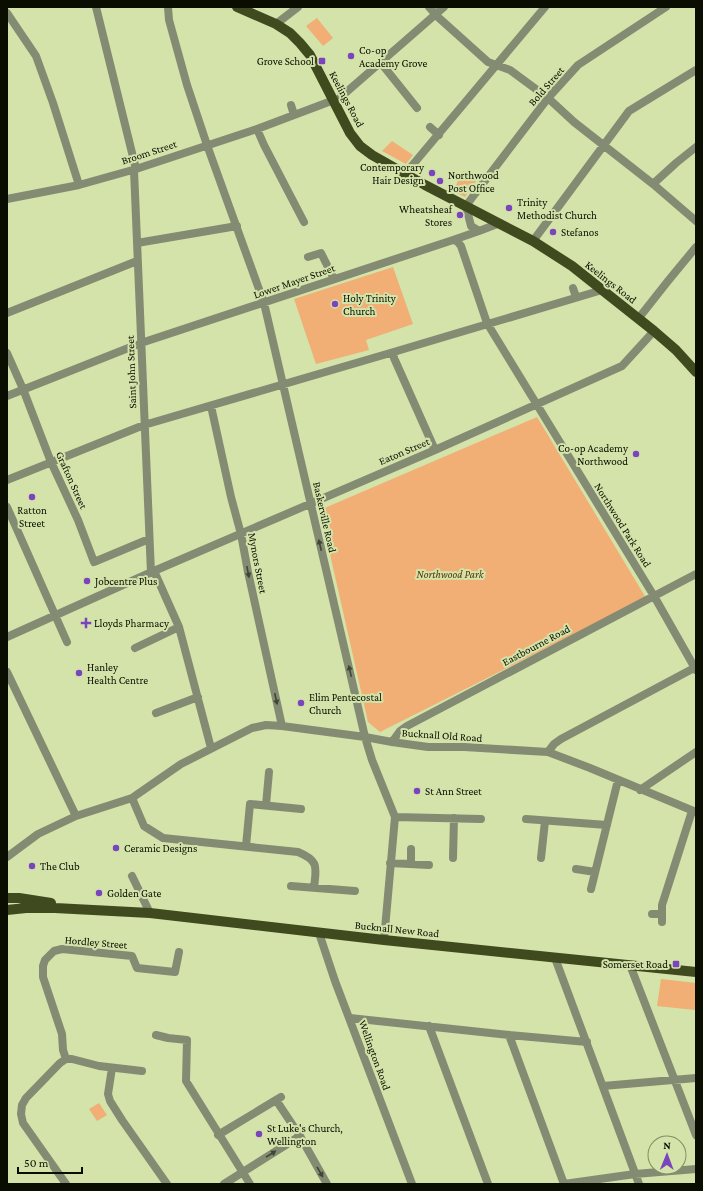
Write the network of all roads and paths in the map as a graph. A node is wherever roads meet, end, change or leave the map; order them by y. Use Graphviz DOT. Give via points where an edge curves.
graph roads {
  1 [pos="96,7"];
  2 [pos="168,7"];
  3 [pos="237,7"];
  4 [pos="298,7"];
  5 [pos="429,7"];
  6 [pos="444,7"];
  7 [pos="545,7"];
  8 [pos="666,7"];
  9 [pos="7,13"];
  10 [pos="436,14"];
  11 [pos="276,24"];
  12 [pos="381,63"];
  13 [pos="496,64"];
  14 [pos="696,70"];
  15 [pos="548,98"];
  16 [pos="334,101"];
  17 [pos="291,105"];
  18 [pos="418,108"];
  19 [pos="294,115"];
  20 [pos="430,126"];
  21 [pos="257,128"];
  22 [pos="439,135"];
  23 [pos="207,145"];
  24 [pos="604,145"];
  25 [pos="696,147"];
  26 [pos="135,169"];
  27 [pos="405,174"];
  28 [pos="653,184"];
  29 [pos="79,185"];
  30 [pos="7,199"];
  31 [pos="466,206"];
  32 [pos="696,221"];
  33 [pos="304,222"];
  34 [pos="500,223"];
  35 [pos="237,226"];
  36 [pos="479,230"];
  37 [pos="455,240"];
  38 [pos="533,241"];
  39 [pos="137,242"];
  40 [pos="696,247"];
  41 [pos="308,257"];
  42 [pos="137,261"];
  43 [pos="334,279"];
  44 [pos="573,288"];
  45 [pos="602,290"];
  46 [pos="576,298"];
  47 [pos="264,303"];
  48 [pos="7,313"];
  49 [pos="638,319"];
  50 [pos="487,323"];
  51 [pos="654,331"];
  52 [pos="141,343"];
  53 [pos="7,352"];
  54 [pos="396,352"];
  55 [pos="696,372"];
  56 [pos="284,383"];
  57 [pos="23,389"];
  58 [pos="7,396"];
  59 [pos="536,404"];
  60 [pos="211,406"];
  61 [pos="144,426"];
  62 [pos="435,450"];
  63 [pos="52,462"];
  64 [pos="7,480"];
  65 [pos="311,504"];
  66 [pos="7,507"];
  67 [pos="241,534"];
  68 [pos="149,538"];
  69 [pos="152,572"];
  70 [pos="696,574"];
  71 [pos="654,596"];
  72 [pos="56,615"];
  73 [pos="179,627"];
  74 [pos="7,637"];
  75 [pos="67,642"];
  76 [pos="135,648"];
  77 [pos="695,668"];
  78 [pos="7,672"];
  79 [pos="198,697"];
  80 [pos="156,713"];
  81 [pos="282,726"];
  82 [pos="365,737"];
  83 [pos="392,742"];
  84 [pos="211,748"];
  85 [pos="548,752"];
  86 [pos="696,752"];
  87 [pos="269,772"];
  88 [pos="618,780"];
  89 [pos="640,790"];
  90 [pos="132,798"];
  91 [pos="266,805"];
  92 [pos="301,809"];
  93 [pos="694,812"];
  94 [pos="76,816"];
  95 [pos="395,817"];
  96 [pos="454,818"];
  97 [pos="481,819"];
  98 [pos="526,819"];
  99 [pos="545,821"];
  100 [pos="607,826"];
  101 [pos="246,846"];
  102 [pos="411,850"];
  103 [pos="7,858"];
  104 [pos="453,858"];
  105 [pos="541,858"];
  106 [pos="390,863"];
  107 [pos="411,864"];
  108 [pos="429,865"];
  109 [pos="576,869"];
  110 [pos="595,872"];
  111 [pos="132,876"];
  112 [pos="291,886"];
  113 [pos="314,888"];
  114 [pos="591,889"];
  115 [pos="355,891"];
  116 [pos="7,898"];
  117 [pos="7,910"];
  118 [pos="94,910"];
  119 [pos="150,913"];
  120 [pos="652,914"];
  121 [pos="319,933"];
  122 [pos="384,940"];
  123 [pos="178,952"];
  124 [pos="555,958"];
  125 [pos="630,965"];
  126 [pos="696,972"];
  127 [pos="350,1018"];
  128 [pos="429,1026"];
  129 [pos="156,1035"];
  130 [pos="510,1035"];
  131 [pos="587,1042"];
  132 [pos="66,1059"];
  133 [pos="112,1068"];
  134 [pos="142,1071"];
  135 [pos="696,1078"];
  136 [pos="675,1080"];
  137 [pos="603,1086"];
  138 [pos="218,1135"];
  139 [pos="696,1135"];
  140 [pos="300,1136"];
  141 [pos="696,1169"];
  142 [pos="243,1172"];
  143 [pos="635,1174"];
  144 [pos="66,1184"];
  145 [pos="167,1184"];
  146 [pos="224,1184"];
  147 [pos="250,1184"];
  148 [pos="327,1184"];
  149 [pos="412,1184"];
  150 [pos="488,1184"];
  151 [pos="564,1184"];
  152 [pos="639,1184"];
  1 -- 26 [label="street, Saint John Street"];
  2 -- 23 [label="street, Baskerville Road" via="186,84"];
  3 -- 11 [label="main road, Keelings Road"];
  4 -- 11 [label="street"];
  5 -- 10 [label="street"];
  6 -- 10 [label="street, Broom Street"];
  7 -- 13 [label="street"];
  8 -- 15 [label="street, Bold Street" via="578,65"];
  9 -- 29 [label="street" via="36,56"];
  10 -- 12 [label="street, Broom Street"];
  10 -- 13 [label="street" via="488,62"];
  11 -- 16 [label="main road, Keelings Road" via="290,33 310,55"];
  12 -- 16 [label="street, Broom Street"];
  12 -- 18 [label="street"];
  13 -- 15 [label="street" via="510,70"];
  13 -- 22 [label="street"];
  14 -- 24 [label="street" via="629,111"];
  15 -- 24 [label="street"];
  15 -- 31 [label="street, Bold Street"];
  16 -- 19 [label="street, Broom Street"];
  16 -- 27 [label="main road, Keelings Road" via="350,133 360,146"];
  17 -- 19 [label="street"];
  19 -- 21 [label="street, Broom Street"];
  20 -- 22 [label="street"];
  21 -- 23 [label="street, Broom Street"];
  21 -- 33 [label="street"];
  22 -- 27 [label="street"];
  23 -- 26 [label="street, Broom Street"];
  23 -- 35 [label="street, Baskerville Road"];
  24 -- 28 [label="street"];
  24 -- 38 [label="street"];
  25 -- 28 [label="street"];
  26 -- 29 [label="street, Broom Street"];
  26 -- 39 [label="street, Saint John Street"];
  27 -- 31 [label="main road, Keelings Road"];
  28 -- 32 [label="street"];
  29 -- 30 [label="street, Broom Street"];
  31 -- 34 [label="main road, Keelings Road"];
  31 -- 36 [label="street" via="471,226"];
  34 -- 36 [label="street"];
  34 -- 38 [label="main road, Keelings Road"];
  35 -- 39 [label="street"];
  35 -- 47 [label="street, Baskerville Road"];
  36 -- 37 [label="street, Lower Mayer Street"];
  37 -- 43 [label="street, Lower Mayer Street"];
  37 -- 50 [label="street, Northwood Park Road" via="461,246"];
  38 -- 45 [label="main road, Keelings Road" via="572,266"];
  39 -- 42 [label="street, Saint John Street"];
  40 -- 49 [label="street"];
  41 -- 43 [label="street" via="321,253"];
  42 -- 48 [label="street"];
  42 -- 52 [label="street, Saint John Street"];
  43 -- 47 [label="street, Lower Mayer Street"];
  44 -- 46 [label="street"];
  45 -- 46 [label="street"];
  45 -- 49 [label="main road, Keelings Road"];
  46 -- 50 [label="street"];
  47 -- 52 [label="street, Lower Mayer Street"];
  47 -- 56 [label="street, Baskerville Road"];
  49 -- 51 [label="main road, Keelings Road"];
  50 -- 54 [label="street"];
  50 -- 59 [label="street, Northwood Park Road"];
  51 -- 55 [label="main road, Keelings Road"];
  51 -- 59 [label="street, Eaton Street" via="622,366"];
  52 -- 57 [label="street, Lower Mayer Street"];
  52 -- 61 [label="street, Saint John Street"];
  53 -- 57 [label="street, Grafton Street"];
  54 -- 56 [label="street"];
  54 -- 62 [label="street" via="394,358"];
  56 -- 60 [label="street"];
  56 -- 65 [label="street, Baskerville Road"];
  57 -- 58 [label="street, Lower Mayer Street"];
  57 -- 63 [label="street, Grafton Street"];
  59 -- 62 [label="street, Eaton Street"];
  59 -- 71 [label="street, Northwood Park Road"];
  60 -- 61 [label="street"];
  60 -- 67 [label="street, Mynors Street"];
  61 -- 63 [label="street"];
  61 -- 68 [label="street, Saint John Street"];
  62 -- 65 [label="street, Eaton Street"];
  63 -- 64 [label="street"];
  63 -- 68 [label="street, Grafton Street" via="94,562"];
  65 -- 67 [label="street, Eaton Street"];
  82 -- 65 [label="street, Baskerville Road, one-way"];
  66 -- 72 [label="street"];
  67 -- 69 [label="street, Eaton Street"];
  67 -- 81 [label="street, Mynors Street, one-way"];
  68 -- 69 [label="street, Saint John Street"];
  69 -- 72 [label="street, Eaton Street"];
  69 -- 73 [label="street, Saint John Street"];
  70 -- 71 [label="street, Eastbourne Road"];
  71 -- 77 [label="street, Northwood Park Road"];
  71 -- 83 [label="street, Eastbourne Road" via="407,726"];
  72 -- 74 [label="street, Eaton Street"];
  72 -- 75 [label="street"];
  73 -- 76 [label="street"];
  73 -- 79 [label="street, Saint John Street"];
  77 -- 85 [label="street" via="561,739"];
  78 -- 94 [label="street"];
  79 -- 80 [label="street"];
  79 -- 84 [label="street, Saint John Street"];
  81 -- 82 [label="street, Bucknall Old Road"];
  81 -- 84 [label="street, Bucknall Old Road" via="266,725 252,728"];
  82 -- 83 [label="street, Bucknall Old Road"];
  82 -- 95 [label="street, Baskerville Road"];
  83 -- 85 [label="street, Bucknall Old Road" via="428,747"];
  84 -- 90 [label="street, Bucknall Old Road" via="180,764"];
  85 -- 88 [label="street, Bucknall Old Road"];
  86 -- 89 [label="street"];
  87 -- 91 [label="street"];
  88 -- 89 [label="street, Bucknall Old Road"];
  88 -- 100 [label="street"];
  89 -- 93 [label="street, Bucknall Old Road"];
  90 -- 94 [label="street, Bucknall Old Road"];
  90 -- 101 [label="street" via="144,826 163,838"];
  91 -- 92 [label="street"];
  91 -- 101 [label="street" via="250,804"];
  93 -- 120 [label="street" via="662,905 662,918"];
  94 -- 103 [label="street, Bucknall Old Road" via="38,834"];
  95 -- 96 [label="street"];
  95 -- 106 [label="street"];
  96 -- 97 [label="street"];
  96 -- 104 [label="street"];
  98 -- 99 [label="street"];
  99 -- 100 [label="street"];
  99 -- 105 [label="street"];
  100 -- 110 [label="street"];
  101 -- 113 [label="street" via="298,852 312,859 315,866"];
  102 -- 107 [label="street"];
  106 -- 107 [label="street"];
  106 -- 122 [label="street"];
  107 -- 108 [label="street"];
  109 -- 110 [label="street"];
  110 -- 114 [label="street"];
  111 -- 119 [label="street"];
  112 -- 113 [label="street"];
  113 -- 115 [label="street"];
  116 -- 118 [label="main road, Bucknall New Road"];
  117 -- 118 [label="main road, Bucknall New Road"];
  118 -- 119 [label="main road, Bucknall New Road"];
  119 -- 121 [label="main road, Bucknall New Road"];
  121 -- 122 [label="main road, Bucknall New Road"];
  121 -- 127 [label="street, Wellington Road"];
  122 -- 124 [label="main road, Bucknall New Road"];
  123 -- 132 [label="street, Hordley Street" via="175,972 137,968 132,956 68,949 54,951 49,955 43,966 44,977 62,1034"];
  124 -- 125 [label="main road, Bucknall New Road"];
  124 -- 131 [label="street"];
  125 -- 126 [label="main road, Bucknall New Road"];
  125 -- 136 [label="street"];
  127 -- 128 [label="street"];
  127 -- 149 [label="street, Wellington Road"];
  128 -- 130 [label="street"];
  128 -- 150 [label="street"];
  129 -- 138 [label="street" via="187,1040 186,1081"];
  130 -- 131 [label="street"];
  130 -- 151 [label="street"];
  131 -- 137 [label="street"];
  132 -- 133 [label="street"];
  132 -- 144 [label="street" via="26,1098 21,1110 24,1123"];
  133 -- 134 [label="street"];
  133 -- 145 [label="street" via="108,1094 110,1101"];
  135 -- 136 [label="street"];
  136 -- 137 [label="street"];
  136 -- 139 [label="street"];
  137 -- 143 [label="street"];
  138 -- 140 [label="street" via="278,1099"];
  138 -- 142 [label="street"];
  142 -- 140 [label="street, one-way"];
  140 -- 148 [label="street, one-way"];
  141 -- 143 [label="street"];
  142 -- 146 [label="street"];
  142 -- 147 [label="street"];
  143 -- 151 [label="street"];
  143 -- 152 [label="street"];
}
